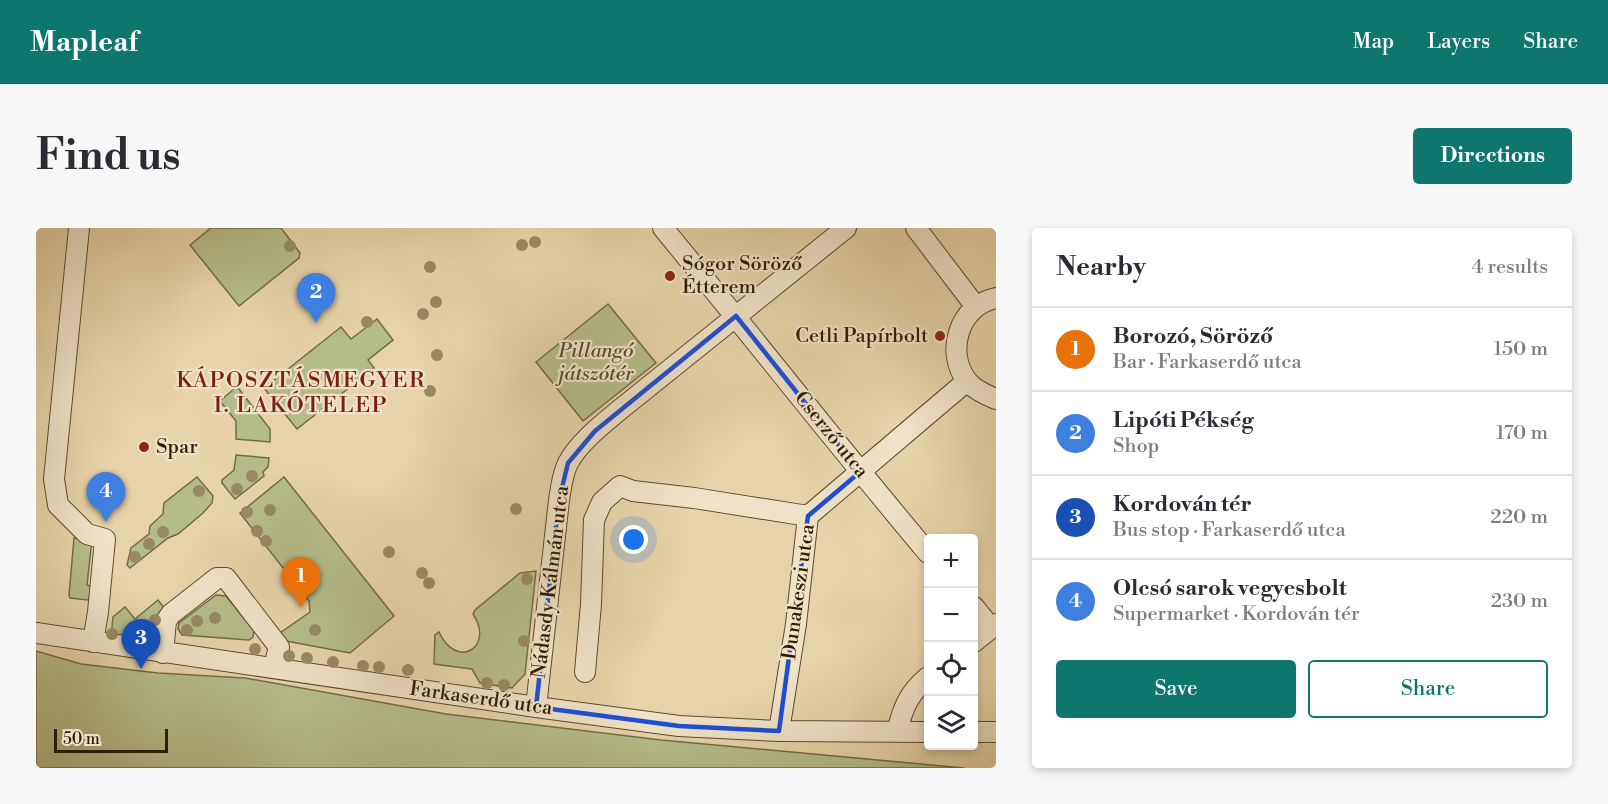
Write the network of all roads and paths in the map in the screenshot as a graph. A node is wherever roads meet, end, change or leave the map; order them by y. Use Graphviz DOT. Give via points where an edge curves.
graph roads {
  1 [pos="79,228"];
  2 [pos="663,228"];
  3 [pos="846,228"];
  4 [pos="916,228"];
  5 [pos="996,298"];
  6 [pos="976,307"];
  7 [pos="735,316"];
  8 [pos="967,381"];
  9 [pos="996,399"];
  10 [pos="860,472"];
  11 [pos="808,516"];
  12 [pos="924,548"];
  13 [pos="978,611"];
  14 [pos="994,626"];
  15 [pos="36,633"];
  16 [pos="978,639"];
  17 [pos="93,642"];
  18 [pos="163,653"];
  19 [pos="274,668"];
  20 [pos="585,672"];
  21 [pos="924,680"];
  22 [pos="536,707"];
  23 [pos="779,731"];
  24 [pos="897,732"];
  25 [pos="924,732"];
  26 [pos="978,732"];
  27 [pos="996,732"];
  1 -- 17 [label="street" via="54,479 58,505 87,534 105,538"];
  2 -- 7 [label="street, Cserző utca"];
  3 -- 7 [label="street, Nádasdy Kálmán utca"];
  4 -- 6 [label="street"];
  5 -- 6 [label="street"];
  6 -- 8 [label="street" via="957,334 959,367"];
  7 -- 10 [label="street, Cserző utca"];
  7 -- 22 [label="street, Nádasdy Kálmán utca" via="595,430 568,463 560,492"];
  8 -- 9 [label="street"];
  8 -- 10 [label="street, Dunakeszi utca"];
  10 -- 11 [label="street, Dunakeszi utca"];
  10 -- 12 [label="street, Cserző utca"];
  11 -- 20 [label="street" via="620,486 602,502 594,520"];
  11 -- 23 [label="street, Dunakeszi utca"];
  13 -- 14 [label="street"];
  14 -- 16 [label="street"];
  15 -- 17 [label="street, Farkaserdő utca"];
  17 -- 18 [label="street, Farkaserdő utca"];
  18 -- 19 [label="street, Farkaserdő utca"];
  18 -- 19 [label="street" via="166,621 171,614 221,577 226,578 279,647"];
  19 -- 22 [label="street, Farkaserdő utca"];
  21 -- 24 [label="street" via="901,713"];
  22 -- 23 [label="street, Farkaserdő utca" via="679,726"];
  23 -- 24 [label="street, Farkaserdő utca"];
  24 -- 25 [label="street, Farkaserdő utca"];
  26 -- 27 [label="street"];
}
